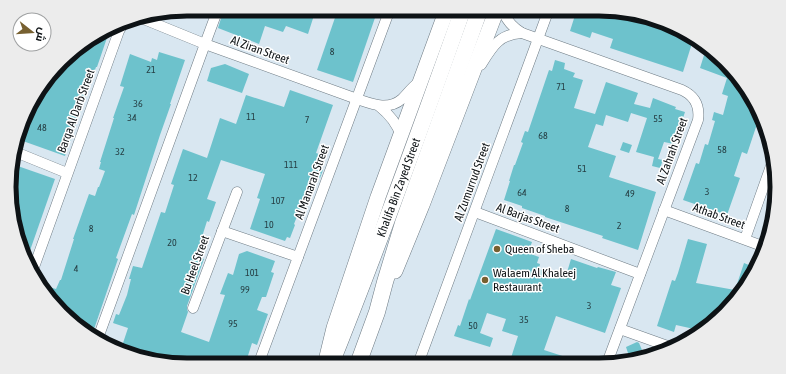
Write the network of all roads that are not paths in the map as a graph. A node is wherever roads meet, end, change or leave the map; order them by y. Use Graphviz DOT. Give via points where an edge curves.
graph roads {
  1 [pos="215,16"];
  2 [pos="387,16"];
  3 [pos="443,16"];
  4 [pos="460,16"];
  5 [pos="477,16"];
  6 [pos="493,16"];
  7 [pos="505,16"];
  8 [pos="546,16"];
  9 [pos="148,21"];
  10 [pos="120,30"];
  11 [pos="522,33"];
  12 [pos="538,39"];
  13 [pos="205,44"];
  14 [pos="420,81"];
  15 [pos="469,82"];
  16 [pos="357,99"];
  17 [pos="379,106"];
  18 [pos="401,136"];
  19 [pos="19,154"];
  20 [pos="769,169"];
  21 [pos="67,173"];
  22 [pos="237,192"];
  23 [pos="664,210"];
  24 [pos="475,212"];
  25 [pos="222,231"];
  26 [pos="744,239"];
  27 [pos="760,245"];
  28 [pos="298,257"];
  29 [pos="35,265"];
  30 [pos="640,274"];
  31 [pos="193,308"];
  32 [pos="377,312"];
  33 [pos="620,329"];
  34 [pos="99,334"];
  35 [pos="664,345"];
  36 [pos="261,358"];
  37 [pos="326,358"];
  38 [pos="333,358"];
  39 [pos="360,358"];
  40 [pos="420,358"];
  41 [pos="609,358"];
  1 -- 13 [label="street"];
  2 -- 16 [label="street, Al Manarah Street"];
  3 -- 14 [label="main road"];
  4 -- 38 [label="highway, Khalifa Bin Zayed Street"];
  5 -- 32 [label="highway, Khalifa Bin Zayed Street" via="403,223"];
  6 -- 15 [label="main road"];
  7 -- 11 [label="street, Al Zahrah Street" via="512,26"];
  8 -- 12 [label="street, Al Zumurrud Street"];
  9 -- 13 [label="street, Al Ziran Street"];
  10 -- 21 [label="street, Barqa Al Darb Street"];
  11 -- 12 [label="street, Al Zahrah Street"];
  11 -- 15 [label="street" via="510,34 499,40"];
  12 -- 23 [label="street, Al Zahrah Street" via="682,90 695,100 699,109 698,120"];
  12 -- 24 [label="street, Al Zumurrud Street"];
  13 -- 16 [label="street, Al Ziran Street"];
  13 -- 34 [label="street"];
  14 -- 17 [label="street" via="396,103"];
  14 -- 18 [label="main road"];
  15 -- 32 [label="main road"];
  16 -- 17 [label="street, Al Ziran Street"];
  16 -- 28 [label="street, Al Manarah Street"];
  17 -- 18 [label="street, Al Ziran Street" via="395,123"];
  18 -- 37 [label="main road" via="347,288"];
  19 -- 21 [label="street, Barqa Al Darb Street"];
  20 -- 26 [label="street"];
  21 -- 29 [label="street, Barqa Al Darb Street"];
  22 -- 25 [label="street, Bu Heel Street"];
  23 -- 26 [label="street, Athab Street"];
  23 -- 30 [label="street, Al Zahrah Street"];
  24 -- 30 [label="street, Al Barjas Street"];
  24 -- 40 [label="street, Al Zumurrud Street"];
  25 -- 28 [label="street, Bu Heel Street"];
  25 -- 31 [label="street, Bu Heel Street"];
  26 -- 27 [label="street, Athab Street"];
  28 -- 36 [label="street, Al Manarah Street"];
  30 -- 33 [label="street, Al Zahrah Street"];
  32 -- 39 [label="highway, Khalifa Bin Zayed Street"];
  33 -- 35 [label="street"];
  33 -- 41 [label="street, Al Zahrah Street"];
}
